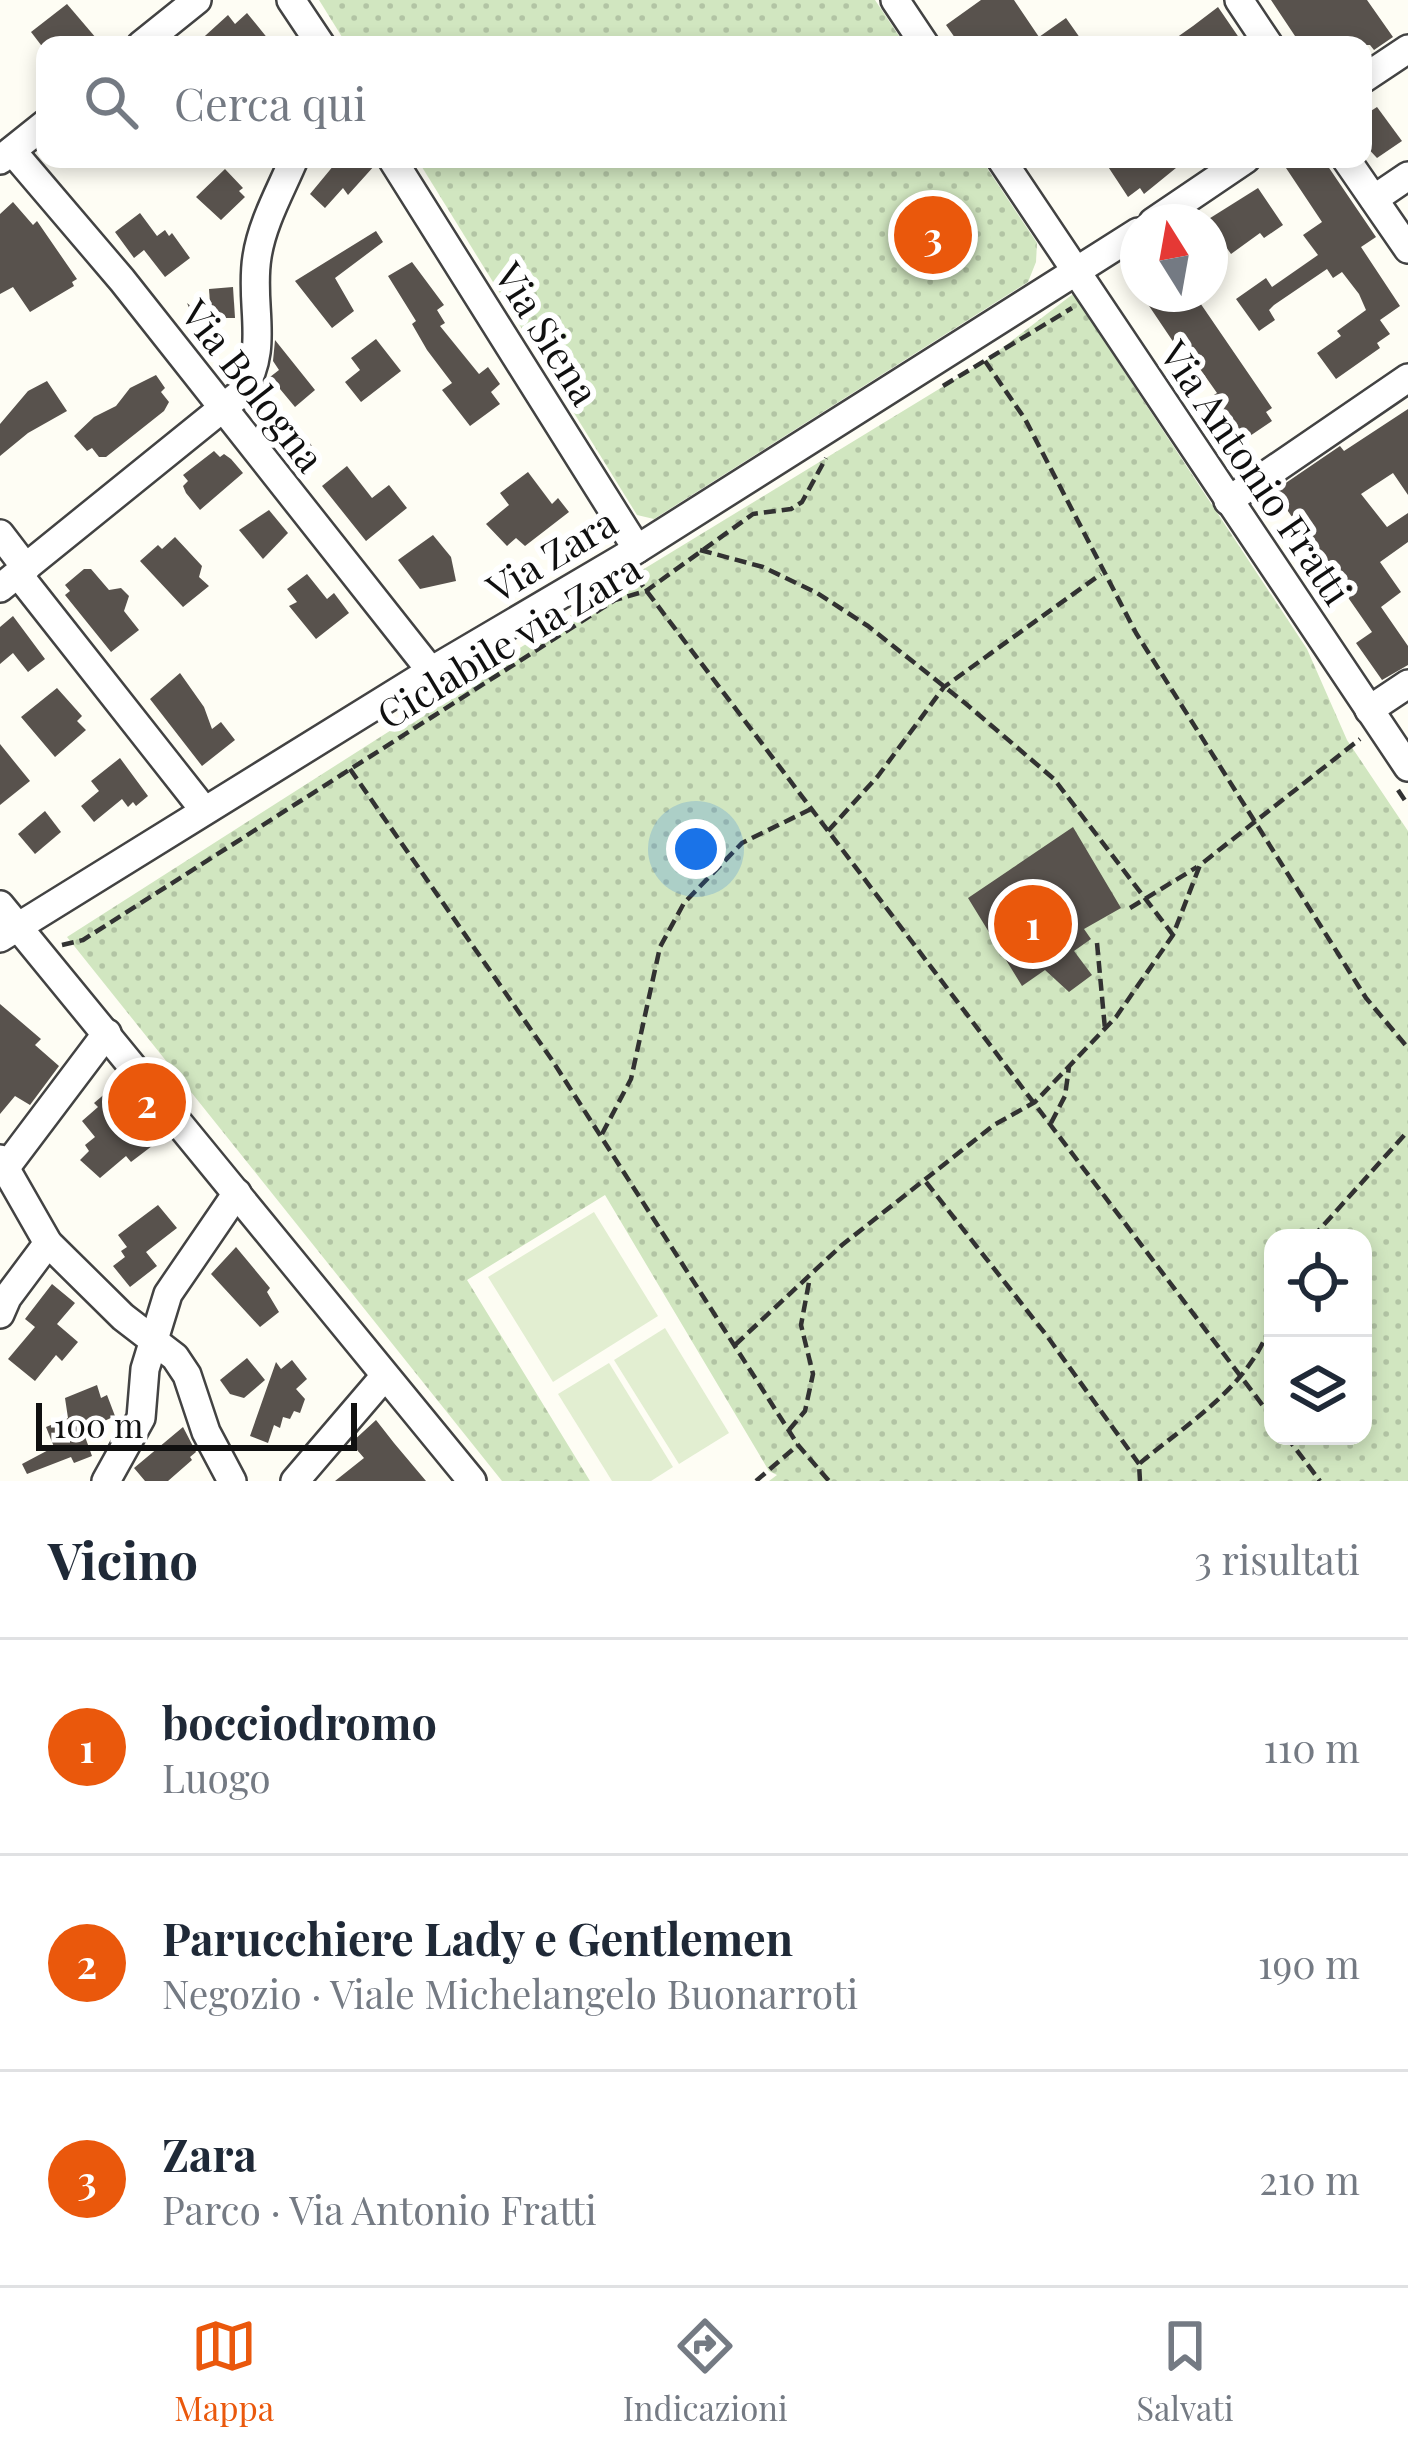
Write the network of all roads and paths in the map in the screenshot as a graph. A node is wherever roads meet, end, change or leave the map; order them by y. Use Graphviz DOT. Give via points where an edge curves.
graph roads {
  1 [pos="196,0"];
  2 [pos="291,0"];
  3 [pos="1239,0"];
  4 [pos="908,5"];
  5 [pos="152,36"];
  6 [pos="312,36"];
  7 [pos="921,36"];
  8 [pos="1263,36"];
  9 [pos="1408,49"];
  10 [pos="1372,74"];
  11 [pos="36,131"];
  12 [pos="6,155"];
  13 [pos="291,168"];
  14 [pos="397,168"];
  15 [pos="1007,168"];
  16 [pos="1233,168"];
  17 [pos="1352,168"];
  18 [pos="1408,176"];
  19 [pos="1374,199"];
  20 [pos="1180,204"];
  21 [pos="1120,244"];
  22 [pos="1408,249"];
  23 [pos="1078,273"];
  24 [pos="1082,302"];
  25 [pos="985,361"];
  26 [pos="1408,378"];
  27 [pos="926,397"];
  28 [pos="224,411"];
  29 [pos="827,457"];
  30 [pos="1228,501"];
  31 [pos="0,534"];
  32 [pos="700,550"];
  33 [pos="630,554"];
  34 [pos="1103,573"];
  35 [pos="15,577"];
  36 [pos="646,591"];
  37 [pos="430,671"];
  38 [pos="1408,684"];
  39 [pos="944,687"];
  40 [pos="1369,710"];
  41 [pos="1360,740"];
  42 [pos="1408,767"];
  43 [pos="350,769"];
  44 [pos="812,809"];
  45 [pos="204,810"];
  46 [pos="1256,822"];
  47 [pos="828,831"];
  48 [pos="1200,865"];
  49 [pos="1143,900"];
  50 [pos="1130,908"];
  51 [pos="6,923"];
  52 [pos="1173,935"];
  53 [pos="1097,943"];
  54 [pos="41,951"];
  55 [pos="1106,1029"];
  56 [pos="107,1033"];
  57 [pos="1408,1048"];
  58 [pos="1069,1066"];
  59 [pos="1035,1102"];
  60 [pos="1051,1124"];
  61 [pos="1408,1131"];
  62 [pos="602,1136"];
  63 [pos="3,1163"];
  64 [pos="925,1181"];
  65 [pos="237,1192"];
  66 [pos="1320,1229"];
  67 [pos="48,1243"];
  68 [pos="811,1276"];
  69 [pos="0,1314"];
  70 [pos="1267,1337"];
  71 [pos="151,1339"];
  72 [pos="735,1346"];
  73 [pos="385,1377"];
  74 [pos="1242,1378"];
  75 [pos="1264,1407"];
  76 [pos="789,1430"];
  77 [pos="798,1445"];
  78 [pos="1293,1445"];
  79 [pos="1139,1464"];
  80 [pos="106,1481"];
  81 [pos="232,1481"];
  82 [pos="295,1481"];
  83 [pos="472,1481"];
  84 [pos="756,1481"];
  85 [pos="829,1481"];
  86 [pos="1140,1481"];
  87 [pos="1320,1481"];
  1 -- 5 [label="street"];
  2 -- 6 [label="street"];
  3 -- 8 [label="street"];
  4 -- 7 [label="street"];
  9 -- 10 [label="street"];
  11 -- 12 [label="street"];
  12 -- 28 [label="street, Via Bologna" via="122,280"];
  13 -- 28 [label="street" via="256,262 260,340 253,372"];
  14 -- 33 [label="street, Via Siena"];
  15 -- 23 [label="street, Via Antonio Fratti"];
  16 -- 20 [label="street"];
  17 -- 19 [label="street"];
  18 -- 19 [label="street"];
  19 -- 22 [label="street"];
  21 -- 23 [label="street, Via Zara"];
  23 -- 30 [label="street, Via Antonio Fratti"];
  23 -- 33 [label="street, Via Zara"];
  24 -- 25 [label="path"];
  25 -- 27 [label="path"];
  25 -- 34 [label="path" via="1025,419"];
  26 -- 30 [label="street"];
  28 -- 35 [label="street"];
  28 -- 37 [label="street, Via Bologna"];
  29 -- 32 [label="path, Ciclabile via Zara" via="802,502 753,514"];
  30 -- 40 [label="street, Via Antonio Fratti"];
  31 -- 35 [label="street"];
  32 -- 36 [label="path, Ciclabile via Zara"];
  32 -- 39 [label="path" via="817,593"];
  33 -- 36 [label="path"];
  33 -- 37 [label="street, Via Zara"];
  34 -- 39 [label="path"];
  34 -- 46 [label="path"];
  35 -- 45 [label="street"];
  36 -- 43 [label="path, Ciclabile via Zara" via="614,600"];
  36 -- 44 [label="path"];
  37 -- 45 [label="street, Via Zara"];
  38 -- 40 [label="street"];
  39 -- 47 [label="path"];
  39 -- 49 [label="path" via="1054,779"];
  40 -- 42 [label="street, Via Antonio Fratti"];
  41 -- 46 [label="path"];
  43 -- 54 [label="path, Ciclabile via Zara" via="83,940"];
  43 -- 62 [label="path"];
  44 -- 47 [label="path"];
  44 -- 62 [label="path" via="742,843 684,903 660,947 631,1079"];
  45 -- 51 [label="street, Via Zara"];
  46 -- 48 [label="path"];
  46 -- 57 [label="path" via="1366,998"];
  47 -- 59 [label="path"];
  48 -- 49 [label="path"];
  48 -- 52 [label="path"];
  49 -- 50 [label="path"];
  49 -- 52 [label="path"];
  51 -- 54 [label="street"];
  52 -- 55 [label="path"];
  53 -- 55 [label="path"];
  54 -- 56 [label="street"];
  55 -- 58 [label="path"];
  56 -- 63 [label="street"];
  56 -- 65 [label="street"];
  58 -- 59 [label="path"];
  58 -- 60 [label="path"];
  59 -- 60 [label="path"];
  59 -- 64 [label="path"];
  60 -- 74 [label="path"];
  61 -- 66 [label="path"];
  62 -- 72 [label="path"];
  63 -- 67 [label="street"];
  64 -- 68 [label="path"];
  64 -- 79 [label="path"];
  65 -- 71 [label="street" via="168,1294"];
  65 -- 73 [label="street"];
  67 -- 69 [label="street"];
  67 -- 71 [label="street"];
  68 -- 72 [label="path"];
  68 -- 76 [label="path" via="801,1324 813,1375 805,1411"];
  70 -- 74 [label="path"];
  71 -- 80 [label="street" via="141,1418"];
  71 -- 81 [label="street" via="188,1375"];
  72 -- 76 [label="path"];
  73 -- 82 [label="street"];
  73 -- 83 [label="street"];
  74 -- 75 [label="path"];
  74 -- 79 [label="path"];
  76 -- 77 [label="path"];
  77 -- 84 [label="path"];
  77 -- 85 [label="path"];
  78 -- 87 [label="path"];
  79 -- 86 [label="path"];
}
